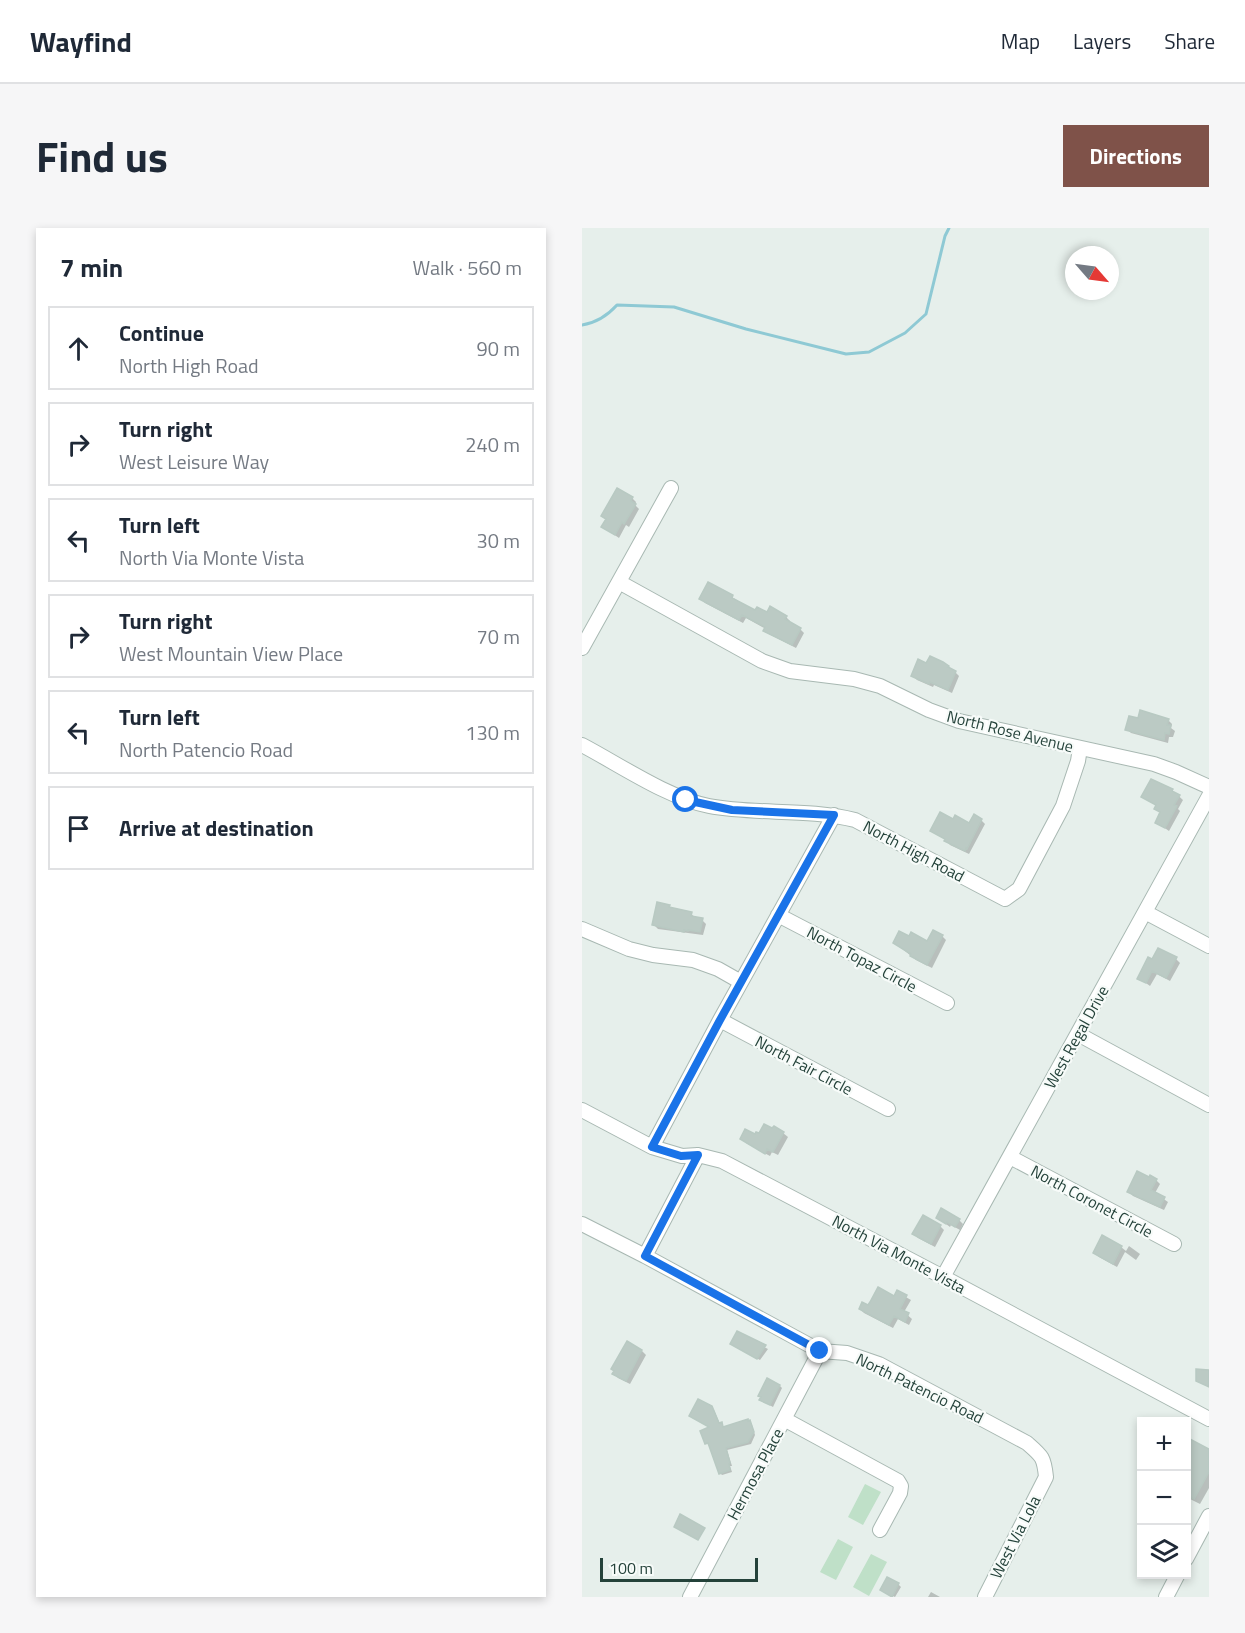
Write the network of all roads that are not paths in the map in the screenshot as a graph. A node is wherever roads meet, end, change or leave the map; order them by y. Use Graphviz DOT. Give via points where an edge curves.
graph roads {
  1 [pos="671,488"];
  2 [pos="619,582"];
  3 [pos="582,648"];
  4 [pos="582,745"];
  5 [pos="1080,748"];
  6 [pos="1209,787"];
  7 [pos="1209,796"];
  8 [pos="834,815"];
  9 [pos="1145,912"];
  10 [pos="778,915"];
  11 [pos="582,928"];
  12 [pos="1209,946"];
  13 [pos="741,982"];
  14 [pos="947,1003"];
  15 [pos="720,1020"];
  16 [pos="1077,1034"];
  17 [pos="1209,1105"];
  18 [pos="888,1109"];
  19 [pos="582,1110"];
  20 [pos="652,1147"];
  21 [pos="698,1155"];
  22 [pos="1010,1157"];
  23 [pos="582,1224"];
  24 [pos="1174,1244"];
  25 [pos="645,1256"];
  26 [pos="944,1277"];
  27 [pos="820,1351"];
  28 [pos="784,1419"];
  29 [pos="1209,1419"];
  30 [pos="1046,1476"];
  31 [pos="1209,1516"];
  32 [pos="880,1530"];
  33 [pos="1191,1550"];
  34 [pos="1176,1579"];
  35 [pos="690,1597"];
  36 [pos="985,1597"];
  37 [pos="1166,1597"];
  1 -- 2 [label="street"];
  2 -- 3 [label="street"];
  2 -- 5 [label="street, North Rose Avenue" via="762,661 790,671 880,686 958,721"];
  4 -- 8 [label="street, North High Road" via="686,800 732,810"];
  5 -- 6 [label="street, North Rose Avenue" via="1154,764"];
  5 -- 8 [label="street, North High Road" via="1063,806 1019,889 1005,898 855,819"];
  7 -- 9 [label="street, West Regal Drive"];
  8 -- 10 [label="street"];
  9 -- 12 [label="street"];
  9 -- 16 [label="street, West Regal Drive"];
  10 -- 13 [label="street"];
  10 -- 14 [label="street, North Topaz Circle"];
  11 -- 13 [label="street" via="629,949 693,960"];
  13 -- 15 [label="street"];
  15 -- 18 [label="street, North Fair Circle"];
  15 -- 20 [label="street"];
  16 -- 17 [label="street"];
  16 -- 22 [label="street, West Regal Drive"];
  19 -- 20 [label="street, North Via Monte Vista"];
  20 -- 21 [label="street, North Via Monte Vista" via="681,1156"];
  21 -- 25 [label="street"];
  21 -- 26 [label="street, North Via Monte Vista" via="722,1161"];
  22 -- 24 [label="street, North Coronet Circle"];
  22 -- 26 [label="street, West Regal Drive"];
  23 -- 25 [label="street, North Patencio Road"];
  25 -- 27 [label="street, North Patencio Road"];
  26 -- 29 [label="street, North Via Monte Vista"];
  27 -- 28 [label="street, Hermosa Place"];
  27 -- 30 [label="street, North Patencio Road" via="847,1353 879,1364 1027,1443 1044,1460"];
  28 -- 32 [label="street" via="897,1481 900,1493"];
  28 -- 35 [label="street, Hermosa Place"];
  30 -- 36 [label="street, West Via Lola"];
  31 -- 33 [label="street"];
  34 -- 37 [label="street"];
}
